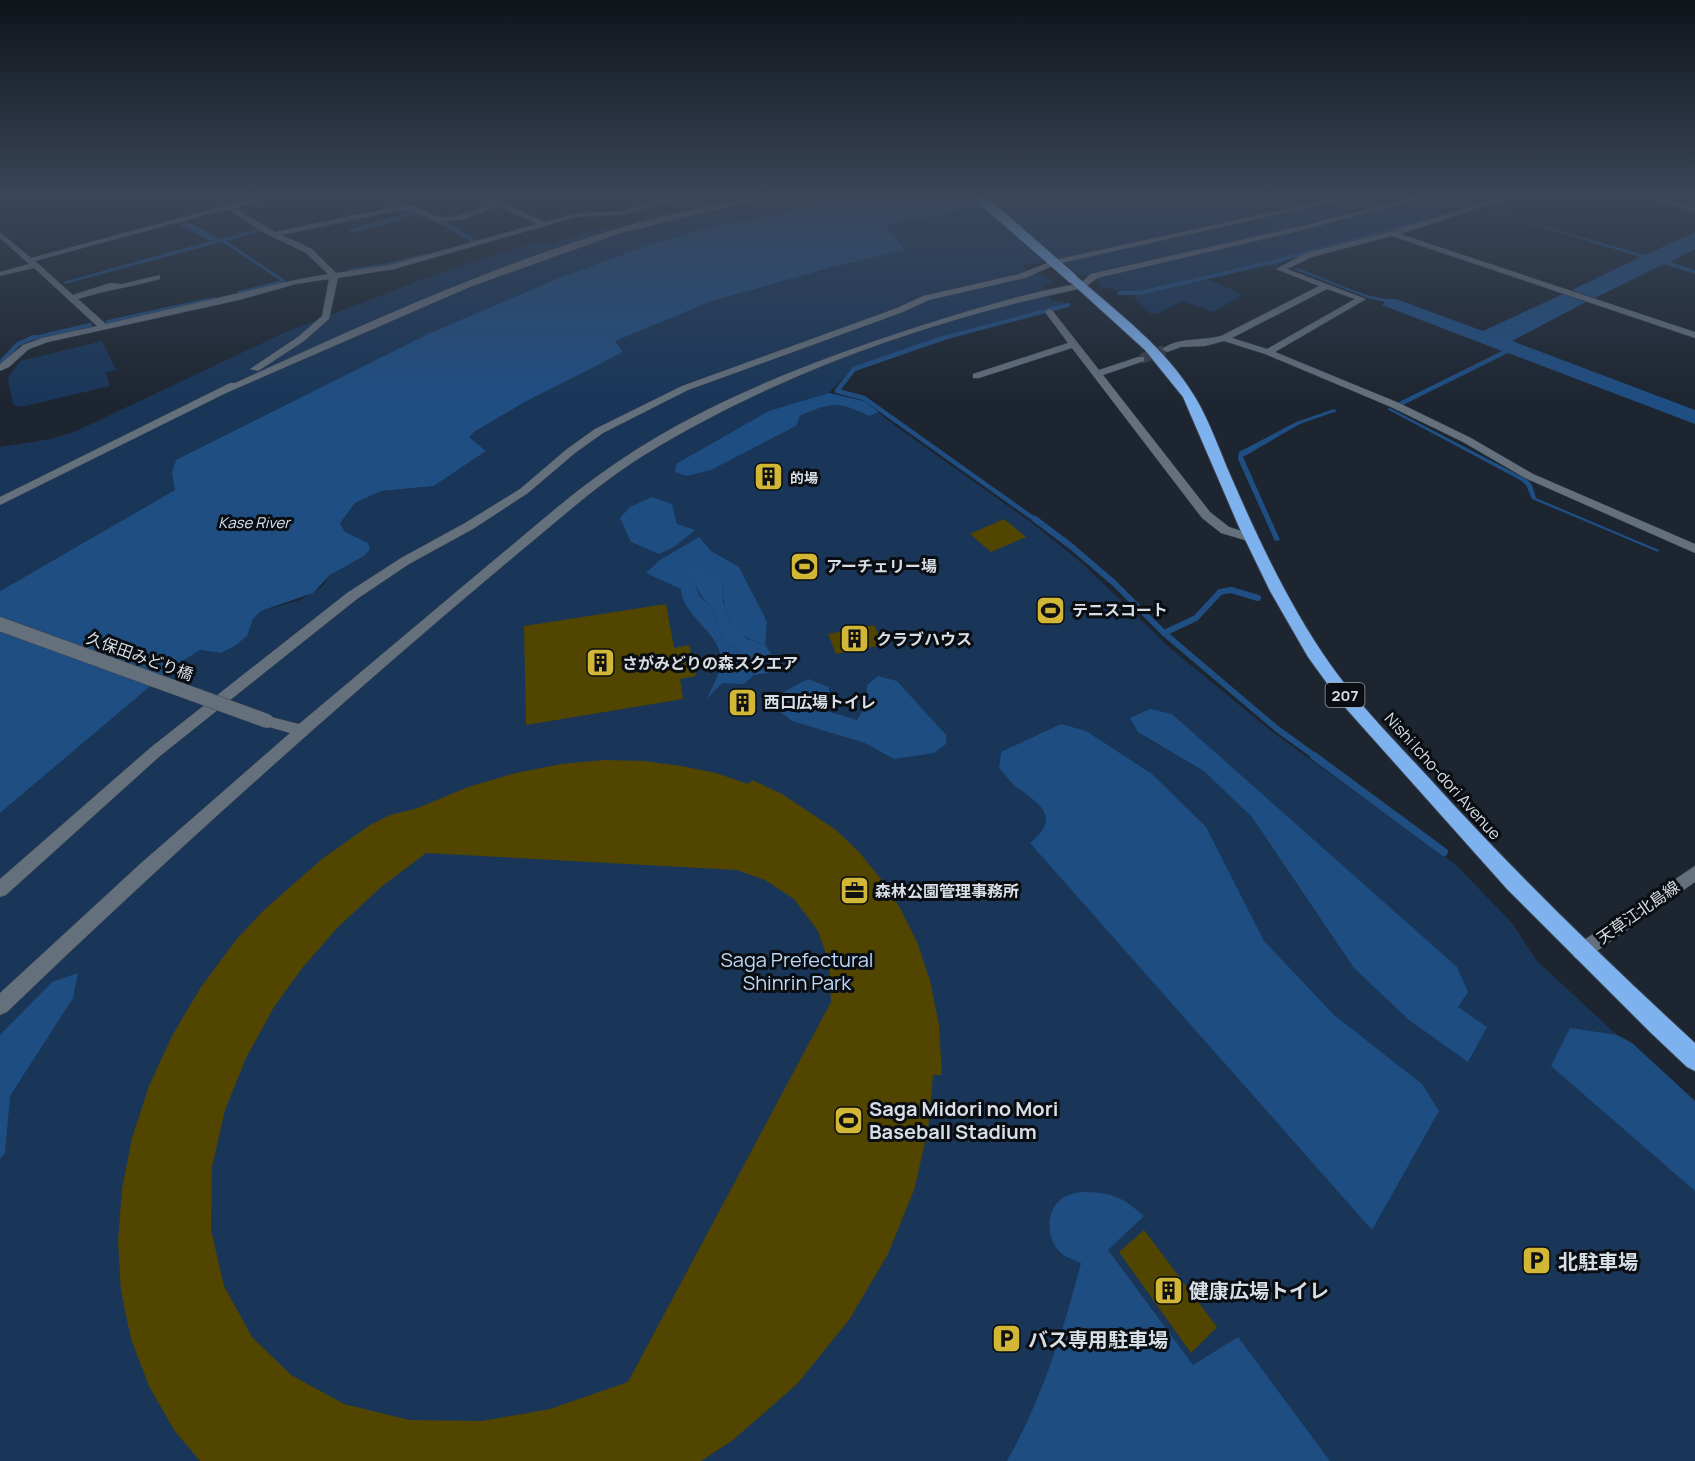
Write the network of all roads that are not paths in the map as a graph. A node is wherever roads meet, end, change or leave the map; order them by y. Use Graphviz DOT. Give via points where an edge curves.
graph roads {
  1 [pos="24,265"];
  2 [pos="33,265"];
  3 [pos="323,265"];
  4 [pos="398,265"];
  5 [pos="520,265"];
  6 [pos="1048,265"];
  7 [pos="1057,265"];
  8 [pos="1141,265"];
  9 [pos="1288,265"];
  10 [pos="1487,265"];
  11 [pos="0,274"];
  12 [pos="334,276"];
  13 [pos="157,277"];
  14 [pos="1076,282"];
  15 [pos="1326,286"];
  16 [pos="72,298"];
  17 [pos="1049,312"];
  18 [pos="103,326"];
  19 [pos="1695,335"];
  20 [pos="1224,338"];
  21 [pos="1075,344"];
  22 [pos="1167,349"];
  23 [pos="1268,352"];
  24 [pos="1141,359"];
  25 [pos="0,368"];
  26 [pos="1096,374"];
  27 [pos="976,376"];
  28 [pos="227,390"];
  29 [pos="0,502"];
  30 [pos="1251,538"];
  31 [pos="1695,549"];
  32 [pos="0,624"];
  33 [pos="300,730"];
  34 [pos="1695,873"];
  35 [pos="0,890"];
  36 [pos="1581,952"];
  37 [pos="0,1006"];
  38 [pos="1695,1059"];
  1 -- 11 [label="street"];
  2 -- 16 [label="street"];
  3 -- 12 [label="street"];
  4 -- 12 [label="street"];
  5 -- 28 [label="street" via="393,315"];
  6 -- 35 [label="street" via="1022,276 926,298 685,388 599,430 524,491 352,596 154,752"];
  7 -- 14 [label="highway, 207, bridge"];
  8 -- 14 [label="street"];
  9 -- 15 [label="street" via="1280,269"];
  10 -- 19 [label="street"];
  12 -- 18 [label="street"];
  12 -- 28 [label="street" via="327,317"];
  13 -- 16 [label="street"];
  14 -- 30 [label="highway, Nishi Icho-dori Avenue / 207" via="1152,348 1174,373 1190,397"];
  14 -- 33 [label="street" via="821,363 719,409 639,453 603,477"];
  15 -- 20 [label="street"];
  15 -- 23 [label="street" via="1362,299"];
  16 -- 18 [label="street"];
  17 -- 21 [label="street"];
  18 -- 25 [label="street" via="26,347"];
  20 -- 22 [label="street"];
  20 -- 23 [label="street"];
  21 -- 26 [label="street"];
  21 -- 27 [label="street"];
  23 -- 31 [label="street" via="1395,405 1529,476"];
  24 -- 26 [label="street"];
  26 -- 30 [label="street" via="1206,515 1226,530"];
  28 -- 29 [label="street"];
  30 -- 36 [label="highway, Nishi Icho-dori Avenue / 207" via="1314,654 1350,701 1451,817"];
  32 -- 33 [label="street, 久保田みどり橋, bridge"];
  33 -- 37 [label="street"];
  34 -- 36 [label="street, 天草江北島線"];
  36 -- 38 [label="highway, Nishi Icho-dori Avenue / 207"];
}
